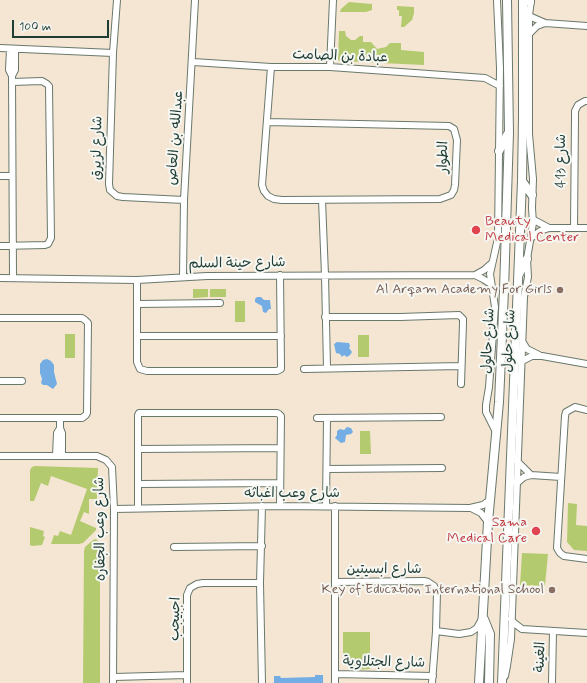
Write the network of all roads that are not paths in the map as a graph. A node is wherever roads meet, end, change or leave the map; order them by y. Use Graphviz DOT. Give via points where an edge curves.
graph roads {
  1 [pos="117,0"];
  2 [pos="195,0"];
  3 [pos="332,0"];
  4 [pos="498,0"];
  5 [pos="507,0"];
  6 [pos="528,1"];
  7 [pos="530,16"];
  8 [pos="545,23"];
  9 [pos="587,26"];
  10 [pos="530,33"];
  11 [pos="0,48"];
  12 [pos="12,49"];
  13 [pos="113,53"];
  14 [pos="193,62"];
  15 [pos="271,67"];
  16 [pos="330,67"];
  17 [pos="500,68"];
  18 [pos="485,78"];
  19 [pos="12,79"];
  20 [pos="500,86"];
  21 [pos="587,101"];
  22 [pos="267,122"];
  23 [pos="509,133"];
  24 [pos="499,151"];
  25 [pos="0,176"];
  26 [pos="12,176"];
  27 [pos="522,181"];
  28 [pos="532,195"];
  29 [pos="184,200"];
  30 [pos="322,200"];
  31 [pos="532,219"];
  32 [pos="549,228"];
  33 [pos="574,228"];
  34 [pos="587,228"];
  35 [pos="531,238"];
  36 [pos="0,246"];
  37 [pos="12,246"];
  38 [pos="527,259"];
  39 [pos="492,263"];
  40 [pos="280,275"];
  41 [pos="325,275"];
  42 [pos="475,275"];
  43 [pos="518,276"];
  44 [pos="183,277"];
  45 [pos="0,278"];
  46 [pos="13,278"];
  47 [pos="137,280"];
  48 [pos="491,284"];
  49 [pos="220,303"];
  50 [pos="137,304"];
  51 [pos="325,317"];
  52 [pos="0,318"];
  53 [pos="137,336"];
  54 [pos="281,336"];
  55 [pos="522,341"];
  56 [pos="542,356"];
  57 [pos="520,362"];
  58 [pos="587,364"];
  59 [pos="461,366"];
  60 [pos="327,368"];
  61 [pos="304,369"];
  62 [pos="0,381"];
  63 [pos="22,381"];
  64 [pos="461,384"];
  65 [pos="587,410"];
  66 [pos="441,417"];
  67 [pos="0,418"];
  68 [pos="60,418"];
  69 [pos="317,418"];
  70 [pos="326,418"];
  71 [pos="497,434"];
  72 [pos="511,443"];
  73 [pos="280,448"];
  74 [pos="138,449"];
  75 [pos="518,453"];
  76 [pos="0,456"];
  77 [pos="59,456"];
  78 [pos="517,462"];
  79 [pos="442,468"];
  80 [pos="327,469"];
  81 [pos="531,475"];
  82 [pos="560,477"];
  83 [pos="280,483"];
  84 [pos="516,483"];
  85 [pos="138,484"];
  86 [pos="490,500"];
  87 [pos="262,506"];
  88 [pos="280,506"];
  89 [pos="326,506"];
  90 [pos="335,506"];
  91 [pos="138,508"];
  92 [pos="470,508"];
  93 [pos="114,509"];
  94 [pos="488,522"];
  95 [pos="262,546"];
  96 [pos="174,547"];
  97 [pos="587,559"];
  98 [pos="260,582"];
  99 [pos="335,582"];
  100 [pos="483,616"];
  101 [pos="511,619"];
  102 [pos="522,629"];
  103 [pos="436,631"];
  104 [pos="553,631"];
  105 [pos="587,633"];
  106 [pos="511,639"];
  107 [pos="335,674"];
  108 [pos="187,675"];
  109 [pos="433,676"];
  110 [pos="113,680"];
  111 [pos="187,683"];
  112 [pos="262,683"];
  113 [pos="335,683"];
  114 [pos="432,683"];
  115 [pos="479,683"];
  116 [pos="489,683"];
  117 [pos="502,683"];
  118 [pos="552,683"];
  1 -- 13 [label="street, شارع لزيرق"];
  2 -- 14 [label="street, عبدالله بن العاص"];
  3 -- 16 [label="street"];
  4 -- 17 [label="street, شارع حلول"];
  5 -- 23 [label="main road, شارع حالول"];
  6 -- 7 [label="street, شارع حلول"];
  6 -- 27 [label="main road, شارع حالول"];
  7 -- 8 [label="street"];
  7 -- 10 [label="street, شارع حلول"];
  8 -- 9 [label="street"];
  8 -- 10 [label="street"];
  10 -- 28 [label="street, شارع حلول" via="529,134"];
  11 -- 12 [label="street"];
  12 -- 13 [label="street"];
  12 -- 19 [label="street" via="9,70"];
  13 -- 29 [label="street, شارع لزيرق" via="108,184 110,190 123,198"];
  14 -- 15 [label="street, عبادة بن الصامت"];
  14 -- 29 [label="street, عبدالله بن العاص"];
  15 -- 16 [label="street, عبادة بن الصامت"];
  15 -- 22 [label="street, الطوار"];
  16 -- 18 [label="street, عبادة بن الصامت"];
  17 -- 18 [label="street"];
  17 -- 20 [label="street, شارع حلول"];
  18 -- 20 [label="street, عبادة بن الصامت"];
  19 -- 26 [label="street"];
  19 -- 37 [label="street" via="42,81 49,86 51,238 46,245"];
  20 -- 24 [label="street, شارع حلول"];
  21 -- 33 [label="street, شارع 413" via="578,105 575,118"];
  22 -- 30 [label="street, الطوار" via="262,185 264,191 274,199"];
  22 -- 30 [label="street, الطوار" via="444,125 454,129 457,140 455,185 451,195 446,198"];
  23 -- 24 [label="main road"];
  23 -- 71 [label="main road, شارع حالول"];
  24 -- 39 [label="street, شارع حلول" via="498,238"];
  25 -- 26 [label="street"];
  26 -- 37 [label="street"];
  27 -- 28 [label="main road"];
  27 -- 43 [label="main road, شارع حالول"];
  28 -- 31 [label="street, شارع حلول"];
  29 -- 44 [label="street, عبدالله بن العاص"];
  30 -- 41 [label="street"];
  31 -- 32 [label="street"];
  31 -- 35 [label="street, شارع حلول"];
  32 -- 33 [label="street"];
  32 -- 35 [label="street"];
  33 -- 34 [label="street"];
  35 -- 38 [label="street, شارع حلول"];
  36 -- 37 [label="street"];
  37 -- 46 [label="street"];
  38 -- 43 [label="main road"];
  38 -- 55 [label="street, شارع حلول" via="528,276 524,297"];
  39 -- 42 [label="street"];
  39 -- 48 [label="street, شارع حلول"];
  40 -- 41 [label="street, شارع حينة السلم"];
  40 -- 44 [label="street, شارع حينة السلم"];
  40 -- 54 [label="street"];
  41 -- 42 [label="street, شارع حينة السلم"];
  41 -- 51 [label="street"];
  42 -- 48 [label="street, شارع حينة السلم"];
  43 -- 72 [label="main road, شارع حالول"];
  44 -- 47 [label="street, شارع حينة السلم"];
  45 -- 46 [label="street, شارع حينة السلم"];
  46 -- 47 [label="street, شارع حينة السلم"];
  47 -- 50 [label="street"];
  48 -- 71 [label="street, شارع حلول" via="495,307 486,412"];
  49 -- 50 [label="street"];
  50 -- 53 [label="street"];
  51 -- 59 [label="street" via="459,315 463,320"];
  51 -- 60 [label="street"];
  52 -- 68 [label="street" via="82,318 87,321 87,413 82,418"];
  53 -- 54 [label="street"];
  53 -- 54 [label="street" via="138,366 147,371 278,371 281,368"];
  55 -- 56 [label="street" via="527,349"];
  55 -- 57 [label="street, شارع حلول"];
  56 -- 57 [label="street" via="532,356"];
  56 -- 58 [label="street"];
  57 -- 75 [label="street, شارع حلول"];
  59 -- 60 [label="street"];
  59 -- 64 [label="street"];
  60 -- 61 [label="street"];
  62 -- 63 [label="street"];
  65 -- 82 [label="street" via="575,407 566,412"];
  66 -- 70 [label="street"];
  67 -- 68 [label="street"];
  68 -- 77 [label="street" via="62,433"];
  69 -- 70 [label="street"];
  70 -- 80 [label="street"];
  71 -- 86 [label="main road, شارع حالول"];
  72 -- 75 [label="main road"];
  72 -- 117 [label="main road, شارع حالول"];
  73 -- 74 [label="street"];
  73 -- 74 [label="street" via="281,416 277,412 139,413"];
  73 -- 83 [label="street"];
  74 -- 85 [label="street"];
  75 -- 78 [label="street, شارع حلول"];
  76 -- 77 [label="street, شارع وعب الجفاره"];
  77 -- 93 [label="street, شارع وعب الجفاره" via="97,456 109,463 113,473"];
  78 -- 81 [label="street"];
  78 -- 84 [label="street, شارع حلول"];
  79 -- 80 [label="street"];
  80 -- 89 [label="street"];
  81 -- 82 [label="street"];
  81 -- 84 [label="street"];
  82 -- 97 [label="street" via="558,551 564,556"];
  83 -- 85 [label="street"];
  83 -- 88 [label="street"];
  84 -- 101 [label="street, شارع حلول"];
  85 -- 91 [label="street"];
  86 -- 92 [label="street, شارع وعب اغباثه" via="483,505"];
  86 -- 94 [label="main road, شارع حالول"];
  87 -- 88 [label="street, شارع وعب اغباثه"];
  87 -- 91 [label="street, شارع وعب اغباثه"];
  87 -- 95 [label="street"];
  88 -- 89 [label="street, شارع وعب اغباثه"];
  89 -- 90 [label="street, شارع وعب اغباثه"];
  90 -- 92 [label="street, شارع وعب اغباثه"];
  90 -- 99 [label="street, شارع ابسيتين"];
  91 -- 93 [label="street, شارع وعب اغباثه"];
  92 -- 94 [label="street" via="481,512"];
  93 -- 110 [label="street, شارع وعب الجفاره"];
  94 -- 100 [label="main road, شارع حالول"];
  95 -- 96 [label="street"];
  95 -- 98 [label="street"];
  98 -- 108 [label="street, اجبيجب" via="203,583 190,588 187,594"];
  98 -- 112 [label="street"];
  99 -- 103 [label="street, شارع ابسيتين" via="428,582 437,592"];
  99 -- 107 [label="street, شارع ابسيتين"];
  100 -- 103 [label="street" via="477,628 471,632 459,634"];
  100 -- 115 [label="main road, شارع حالول"];
  100 -- 116 [label="main road" via="490,634"];
  101 -- 102 [label="street"];
  101 -- 106 [label="street, شارع حلول"];
  102 -- 104 [label="street"];
  102 -- 106 [label="street"];
  103 -- 109 [label="street, شارع ابسيتين"];
  104 -- 105 [label="street"];
  104 -- 118 [label="street, الغينة"];
  106 -- 117 [label="street, شارع حلول"];
  107 -- 109 [label="street, شارع الجتلاوية"];
  107 -- 113 [label="street, شارع ابسيتين"];
  108 -- 110 [label="street"];
  108 -- 111 [label="street, اجبيجب"];
  109 -- 114 [label="street, شارع ابسيتين"];
}
